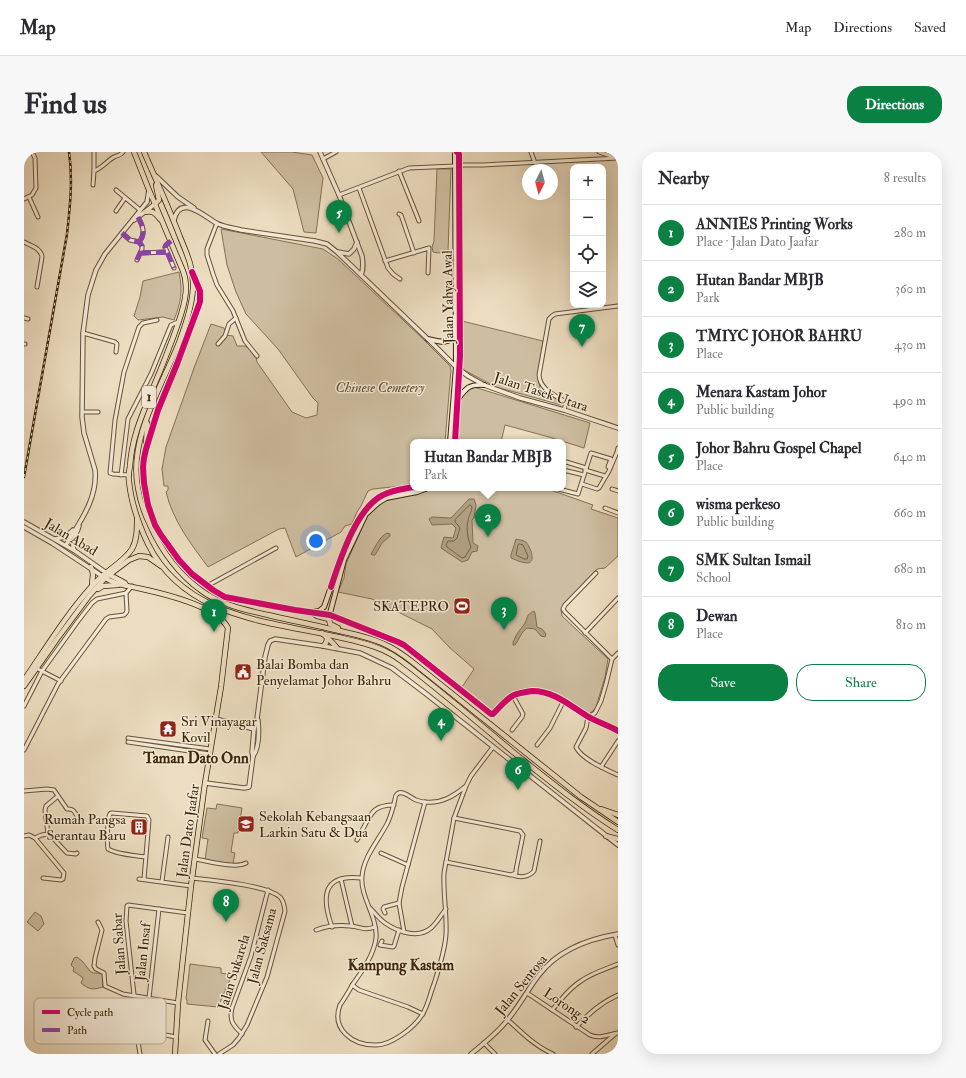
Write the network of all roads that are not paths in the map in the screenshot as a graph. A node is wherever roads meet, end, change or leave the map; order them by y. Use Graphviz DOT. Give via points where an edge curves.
graph roads {
  1 [pos="32,152"];
  2 [pos="94,152"];
  3 [pos="123,152"];
  4 [pos="144,152"];
  5 [pos="320,152"];
  6 [pos="336,152"];
  7 [pos="456,152"];
  8 [pos="531,152"];
  9 [pos="600,152"];
  10 [pos="134,153"];
  11 [pos="604,158"];
  12 [pos="617,158"];
  13 [pos="323,159"];
  14 [pos="459,160"];
  15 [pos="535,163"];
  16 [pos="463,165"];
  17 [pos="457,167"];
  18 [pos="94,171"];
  19 [pos="399,172"];
  20 [pos="153,174"];
  21 [pos="93,185"];
  22 [pos="359,188"];
  23 [pos="116,190"];
  24 [pos="149,190"];
  25 [pos="339,195"];
  26 [pos="29,197"];
  27 [pos="125,198"];
  28 [pos="24,199"];
  29 [pos="155,204"];
  30 [pos="116,211"];
  31 [pos="142,211"];
  32 [pos="198,211"];
  33 [pos="399,214"];
  34 [pos="38,217"];
  35 [pos="138,217"];
  36 [pos="174,220"];
  37 [pos="419,221"];
  38 [pos="130,223"];
  39 [pos="164,223"];
  40 [pos="217,223"];
  41 [pos="122,232"];
  42 [pos="171,241"];
  43 [pos="24,242"];
  44 [pos="139,242"];
  45 [pos="357,242"];
  46 [pos="167,252"];
  47 [pos="337,252"];
  48 [pos="140,253"];
  49 [pos="414,253"];
  50 [pos="137,260"];
  51 [pos="385,261"];
  52 [pos="174,268"];
  53 [pos="192,272"];
  54 [pos="428,273"];
  55 [pos="361,275"];
  56 [pos="400,279"];
  57 [pos="37,287"];
  58 [pos="618,306"];
  59 [pos="236,318"];
  60 [pos="157,320"];
  61 [pos="179,322"];
  62 [pos="83,333"];
  63 [pos="456,334"];
  64 [pos="428,339"];
  65 [pos="218,344"];
  66 [pos="116,352"];
  67 [pos="257,356"];
  68 [pos="456,367"];
  69 [pos="460,371"];
  70 [pos="484,385"];
  71 [pos="458,399"];
  72 [pos="564,410"];
  73 [pos="83,412"];
  74 [pos="98,412"];
  75 [pos="148,414"];
  76 [pos="618,428"];
  77 [pos="450,439"];
  78 [pos="455,439"];
  79 [pos="618,448"];
  80 [pos="146,449"];
  81 [pos="618,452"];
  82 [pos="566,462"];
  83 [pos="610,468"];
  84 [pos="585,469"];
  85 [pos="566,471"];
  86 [pos="120,475"];
  87 [pos="129,475"];
  88 [pos="584,476"];
  89 [pos="605,476"];
  90 [pos="582,484"];
  91 [pos="137,487"];
  92 [pos="410,489"];
  93 [pos="612,489"];
  94 [pos="420,491"];
  95 [pos="566,491"];
  96 [pos="618,491"];
  97 [pos="605,508"];
  98 [pos="618,513"];
  99 [pos="138,519"];
  100 [pos="154,521"];
  101 [pos="24,522"];
  102 [pos="79,523"];
  103 [pos="24,527"];
  104 [pos="54,539"];
  105 [pos="52,543"];
  106 [pos="66,546"];
  107 [pos="276,548"];
  108 [pos="75,551"];
  109 [pos="120,566"];
  110 [pos="91,567"];
  111 [pos="164,569"];
  112 [pos="596,573"];
  113 [pos="106,575"];
  114 [pos="123,584"];
  115 [pos="91,586"];
  116 [pos="132,586"];
  117 [pos="207,586"];
  118 [pos="92,593"];
  119 [pos="126,593"];
  120 [pos="618,598"];
  121 [pos="312,612"];
  122 [pos="329,617"];
  123 [pos="322,633"];
  124 [pos="350,633"];
  125 [pos="585,633"];
  126 [pos="327,639"];
  127 [pos="323,646"];
  128 [pos="337,648"];
  129 [pos="618,653"];
  130 [pos="612,659"];
  131 [pos="35,668"];
  132 [pos="42,671"];
  133 [pos="24,680"];
  134 [pos="61,681"];
  135 [pos="24,686"];
  136 [pos="513,696"];
  137 [pos="564,700"];
  138 [pos="24,706"];
  139 [pos="588,717"];
  140 [pos="216,719"];
  141 [pos="257,719"];
  142 [pos="618,725"];
  143 [pos="254,729"];
  144 [pos="512,730"];
  145 [pos="617,731"];
  146 [pos="128,738"];
  147 [pos="258,741"];
  148 [pos="618,741"];
  149 [pos="128,742"];
  150 [pos="537,745"];
  151 [pos="493,747"];
  152 [pos="24,750"];
  153 [pos="210,752"];
  154 [pos="253,756"];
  155 [pos="601,767"];
  156 [pos="618,775"];
  157 [pos="205,783"];
  158 [pos="466,786"];
  159 [pos="24,790"];
  160 [pos="456,794"];
  161 [pos="58,796"];
  162 [pos="462,798"];
  163 [pos="581,798"];
  164 [pos="424,802"];
  165 [pos="394,805"];
  166 [pos="618,815"];
  167 [pos="454,818"];
  168 [pos="81,821"];
  169 [pos="618,822"];
  170 [pos="618,830"];
  171 [pos="48,834"];
  172 [pos="24,836"];
  173 [pos="606,836"];
  174 [pos="168,837"];
  175 [pos="35,838"];
  176 [pos="618,839"];
  177 [pos="357,840"];
  178 [pos="540,841"];
  179 [pos="618,846"];
  180 [pos="76,853"];
  181 [pos="382,853"];
  182 [pos="146,857"];
  183 [pos="195,859"];
  184 [pos="446,862"];
  185 [pos="246,863"];
  186 [pos="408,865"];
  187 [pos="511,875"];
  188 [pos="43,878"];
  189 [pos="192,878"];
  190 [pos="362,878"];
  191 [pos="138,879"];
  192 [pos="144,879"];
  193 [pos="341,879"];
  194 [pos="162,882"];
  195 [pos="191,886"];
  196 [pos="268,890"];
  197 [pos="399,903"];
  198 [pos="369,907"];
  199 [pos="159,909"];
  200 [pos="446,909"];
  201 [pos="189,913"];
  202 [pos="385,913"];
  203 [pos="380,919"];
  204 [pos="98,922"];
  205 [pos="375,925"];
  206 [pos="352,926"];
  207 [pos="332,927"];
  208 [pos="316,930"];
  209 [pos="399,930"];
  210 [pos="404,932"];
  211 [pos="616,934"];
  212 [pos="382,941"];
  213 [pos="618,945"];
  214 [pos="618,964"];
  215 [pos="357,979"];
  216 [pos="352,985"];
  217 [pos="359,990"];
  218 [pos="527,993"];
  219 [pos="618,995"];
  220 [pos="134,996"];
  221 [pos="149,998"];
  222 [pos="166,1001"];
  223 [pos="178,1003"];
  224 [pos="552,1010"];
  225 [pos="423,1014"];
  226 [pos="508,1020"];
  227 [pos="208,1021"];
  228 [pos="576,1027"];
  229 [pos="617,1032"];
  230 [pos="242,1034"];
  231 [pos="166,1035"];
  232 [pos="176,1037"];
  233 [pos="484,1042"];
  234 [pos="138,1044"];
  235 [pos="140,1054"];
  236 [pos="175,1054"];
  237 [pos="215,1054"];
  238 [pos="219,1054"];
  239 [pos="471,1054"];
  240 [pos="495,1054"];
  241 [pos="553,1054"];
  242 [pos="592,1054"];
  1 -- 26 [label="street" via="35,158 36,185 35,191"];
  2 -- 18 [label="street"];
  3 -- 18 [label="street"];
  4 -- 20 [label="main road, 1"];
  5 -- 13 [label="street"];
  6 -- 13 [label="street"];
  7 -- 14 [label="main road, Jalan Yahya Awal" via="459,154"];
  7 -- 17 [label="main road, Jalan Yahya Awal"];
  8 -- 15 [label="street"];
  9 -- 11 [label="street"];
  9 -- 12 [label="street"];
  10 -- 24 [label="main road, 1"];
  11 -- 12 [label="street"];
  11 -- 15 [label="street"];
  13 -- 25 [label="street"];
  14 -- 16 [label="street"];
  14 -- 17 [label="main road, Jalan Yahya Awal"];
  15 -- 16 [label="street"];
  16 -- 17 [label="street"];
  17 -- 19 [label="street" via="417,167"];
  17 -- 63 [label="main road, Jalan Yahya Awal"];
  17 -- 69 [label="main road, Jalan Yahya Awal"];
  18 -- 21 [label="street"];
  19 -- 22 [label="street"];
  19 -- 37 [label="street"];
  20 -- 29 [label="main road" via="159,197"];
  20 -- 32 [label="street, Jalan Tasek Utara"];
  20 -- 36 [label="main road, 1"];
  22 -- 25 [label="street"];
  22 -- 51 [label="street"];
  23 -- 27 [label="street"];
  24 -- 29 [label="main road, 1"];
  24 -- 31 [label="street"];
  25 -- 45 [label="street"];
  26 -- 28 [label="street"];
  26 -- 34 [label="street"];
  27 -- 30 [label="street"];
  27 -- 31 [label="street"];
  29 -- 31 [label="street"];
  29 -- 39 [label="main road, 1"];
  31 -- 35 [label="street"];
  31 -- 38 [label="street"];
  31 -- 39 [label="main road" via="154,212"];
  32 -- 36 [label="street" via="188,207 180,208"];
  32 -- 40 [label="street, Jalan Tasek Utara"];
  33 -- 49 [label="street"];
  35 -- 38 [label="street"];
  35 -- 44 [label="street" via="144,229 144,235"];
  36 -- 53 [label="main road, 1" via="190,260"];
  38 -- 41 [label="street"];
  39 -- 42 [label="main road, 1"];
  40 -- 47 [label="street, Jalan Tasek Utara" via="241,230 316,241 327,244"];
  40 -- 59 [label="street" via="207,255 215,280"];
  41 -- 44 [label="street" via="130,240"];
  41 -- 62 [label="street" via="96,270 88,296"];
  42 -- 46 [label="street" via="165,246"];
  42 -- 61 [label="main road, 1" via="186,276 185,299"];
  43 -- 57 [label="street" via="41,252"];
  44 -- 48 [label="street" via="142,246"];
  45 -- 47 [label="street" via="349,254"];
  45 -- 55 [label="street" via="363,263"];
  46 -- 48 [label="street"];
  46 -- 52 [label="street"];
  47 -- 55 [label="street, Jalan Tasek Utara"];
  48 -- 50 [label="street"];
  49 -- 51 [label="street, Jalan Yahya Awal"];
  49 -- 54 [label="street, Jalan Yahya Awal" via="430,248"];
  51 -- 56 [label="street" via="388,268"];
  53 -- 75 [label="main road, 1" via="193,294 189,316"];
  53 -- 80 [label="street" via="200,291 200,302 158,410"];
  55 -- 64 [label="street, Jalan Tasek Utara"];
  58 -- 72 [label="street" via="555,314 549,319 539,381 543,388 566,402"];
  59 -- 65 [label="street" via="228,324"];
  59 -- 67 [label="street" via="247,344"];
  60 -- 86 [label="street" via="140,325 126,364 110,471 112,474"];
  61 -- 86 [label="street" via="170,325 151,374 128,419"];
  61 -- 87 [label="main road, 1" via="138,425 132,447"];
  62 -- 66 [label="street" via="115,342"];
  62 -- 73 [label="street"];
  63 -- 64 [label="main road" via="447,342"];
  63 -- 68 [label="main road, Jalan Yahya Awal"];
  64 -- 68 [label="street, Jalan Tasek Utara"];
  68 -- 69 [label="street, Jalan Tasek Utara"];
  68 -- 77 [label="main road, Jalan Yahya Awal"];
  69 -- 70 [label="street, Jalan Tasek Utara"];
  69 -- 71 [label="main road, Jalan Yahya Awal"];
  70 -- 71 [label="main road" via="475,384 467,387"];
  70 -- 72 [label="street, Jalan Tasek Utara"];
  71 -- 78 [label="main road, Jalan Yahya Awal"];
  72 -- 76 [label="street, Jalan Tasek Utara"];
  73 -- 74 [label="street"];
  73 -- 102 [label="street" via="84,433 95,476 90,502"];
  75 -- 80 [label="main road"];
  75 -- 91 [label="main road, 1" via="138,452"];
  79 -- 81 [label="street"];
  80 -- 100 [label="street" via="143,476 148,505"];
  81 -- 83 [label="street"];
  82 -- 84 [label="street"];
  83 -- 84 [label="street" via="608,467 611,459 591,453"];
  83 -- 89 [label="street"];
  84 -- 88 [label="street"];
  84 -- 89 [label="street"];
  85 -- 88 [label="street"];
  86 -- 87 [label="street"];
  87 -- 99 [label="main road, 1" via="130,493"];
  88 -- 90 [label="street"];
  89 -- 90 [label="street" via="598,489"];
  90 -- 95 [label="street" via="578,494"];
  91 -- 100 [label="main road"];
  91 -- 124 [label="main road, 1" via="155,538 171,560 203,592 240,608"];
  92 -- 121 [label="main road" via="384,494 369,505 359,519 342,555 324,607"];
  93 -- 96 [label="street"];
  94 -- 122 [label="main road" via="386,498 369,511 344,560"];
  97 -- 98 [label="street"];
  99 -- 111 [label="main road, 1" via="152,551"];
  99 -- 113 [label="main road" via="133,547"];
  100 -- 117 [label="street" via="179,560"];
  101 -- 104 [label="street, Jalan Abad"];
  102 -- 104 [label="street" via="65,537"];
  102 -- 106 [label="street"];
  102 -- 108 [label="street" via="72,542"];
  103 -- 105 [label="street, Jalan Abad"];
  104 -- 106 [label="street, Jalan Abad"];
  105 -- 106 [label="street"];
  105 -- 110 [label="street, Jalan Abad"];
  106 -- 108 [label="street, Jalan Abad"];
  107 -- 117 [label="street"];
  108 -- 113 [label="street, Jalan Abad"];
  109 -- 111 [label="main road" via="131,559 144,556"];
  109 -- 113 [label="main road"];
  109 -- 114 [label="main road" via="118,574"];
  110 -- 113 [label="street, Jalan Abad"];
  110 -- 115 [label="main road"];
  111 -- 123 [label="main road, 1" via="192,594 221,609"];
  112 -- 125 [label="street" via="563,609"];
  113 -- 114 [label="main road, Jalan Dato Jaafar"];
  113 -- 115 [label="main road"];
  113 -- 118 [label="main road"];
  114 -- 116 [label="main road, Jalan Dato Jaafar"];
  114 -- 118 [label="main road" via="103,586"];
  115 -- 131 [label="main road" via="54,636"];
  116 -- 119 [label="street"];
  116 -- 140 [label="main road, Jalan Dato Jaafar" via="160,592 200,607 217,616 227,626"];
  117 -- 121 [label="street" via="229,598"];
  118 -- 131 [label="main road"];
  119 -- 132 [label="street" via="97,599 92,603"];
  119 -- 134 [label="street" via="126,613 106,619"];
  120 -- 125 [label="street"];
  121 -- 122 [label="main road" via="317,616"];
  122 -- 124 [label="main road" via="329,622 334,627"];
  122 -- 136 [label="street" via="404,645 491,714"];
  123 -- 126 [label="main road"];
  123 -- 170 [label="main road, 1" via="368,644 397,658 547,780"];
  124 -- 163 [label="main road, 1" via="384,644 410,660"];
  125 -- 130 [label="street"];
  126 -- 127 [label="main road"];
  126 -- 128 [label="main road"];
  127 -- 128 [label="street"];
  127 -- 141 [label="street" via="275,639 270,641 265,657"];
  128 -- 151 [label="street" via="360,653 392,668"];
  129 -- 130 [label="street"];
  130 -- 139 [label="street" via="602,701 595,713"];
  131 -- 132 [label="street"];
  131 -- 133 [label="main road"];
  131 -- 135 [label="main road"];
  132 -- 134 [label="street"];
  132 -- 138 [label="street"];
  134 -- 152 [label="street"];
  136 -- 137 [label="street" via="538,691"];
  136 -- 144 [label="street" via="523,714"];
  137 -- 139 [label="street"];
  137 -- 150 [label="street" via="550,728"];
  139 -- 145 [label="street"];
  139 -- 155 [label="street" via="576,749"];
  140 -- 143 [label="street"];
  140 -- 153 [label="main road, Jalan Dato Jaafar"];
  141 -- 143 [label="street"];
  141 -- 147 [label="street"];
  142 -- 145 [label="street"];
  143 -- 147 [label="street"];
  143 -- 154 [label="street"];
  146 -- 153 [label="street"];
  147 -- 154 [label="street"];
  148 -- 155 [label="street"];
  149 -- 153 [label="street"];
  151 -- 158 [label="street"];
  151 -- 173 [label="street"];
  153 -- 157 [label="main road, Jalan Dato Jaafar"];
  154 -- 157 [label="street" via="249,787"];
  155 -- 156 [label="street"];
  157 -- 183 [label="main road, Jalan Dato Jaafar"];
  158 -- 160 [label="street"];
  158 -- 162 [label="street"];
  159 -- 161 [label="street" via="51,789"];
  160 -- 162 [label="street"];
  160 -- 164 [label="street" via="440,801"];
  161 -- 168 [label="street" via="67,808 74,810"];
  161 -- 171 [label="street" via="46,806"];
  162 -- 167 [label="street"];
  163 -- 166 [label="main road"];
  163 -- 169 [label="main road, 1"];
  164 -- 165 [label="street" via="401,792 397,793"];
  164 -- 186 [label="street"];
  165 -- 177 [label="street" via="375,810"];
  165 -- 190 [label="street" via="383,832 365,861"];
  167 -- 184 [label="street"];
  167 -- 187 [label="street" via="522,833 516,873"];
  171 -- 175 [label="street"];
  171 -- 180 [label="street" via="67,853"];
  172 -- 175 [label="street"];
  173 -- 176 [label="main road"];
  173 -- 179 [label="street"];
  174 -- 194 [label="street"];
  175 -- 188 [label="street" via="64,873 61,880"];
  178 -- 187 [label="street" via="532,874"];
  181 -- 186 [label="street"];
  182 -- 182 [label="street" via="108,849 108,823 112,812 148,817"];
  182 -- 192 [label="street"];
  183 -- 185 [label="street" via="235,865"];
  183 -- 189 [label="main road, Jalan Dato Jaafar"];
  184 -- 187 [label="street"];
  184 -- 200 [label="street" via="443,882"];
  186 -- 197 [label="street"];
  189 -- 195 [label="main road, Jalan Dato Jaafar"];
  189 -- 196 [label="street, Jalan Saksama"];
  190 -- 193 [label="street"];
  190 -- 198 [label="street" via="362,887"];
  191 -- 192 [label="street"];
  192 -- 194 [label="street"];
  193 -- 206 [label="street"];
  193 -- 207 [label="street" via="329,887 326,897"];
  194 -- 195 [label="street"];
  195 -- 201 [label="main road, Jalan Dato Jaafar"];
  196 -- 230 [label="street, Jalan Sukarela" via="251,956 230,1016"];
  196 -- 230 [label="street, Jalan Saksama" via="280,898 285,911 267,977"];
  197 -- 202 [label="street" via="384,907"];
  197 -- 210 [label="street"];
  198 -- 203 [label="street"];
  198 -- 205 [label="street"];
  199 -- 201 [label="street, Jalan Sabar"];
  199 -- 220 [label="street, Jalan Sabar" via="127,906 126,921"];
  199 -- 221 [label="street, Jalan Insaf"];
  200 -- 210 [label="street" via="427,932"];
  200 -- 225 [label="street" via="446,934 441,962"];
  201 -- 223 [label="main road, Jalan Dato Jaafar"];
  203 -- 205 [label="street"];
  203 -- 209 [label="street"];
  204 -- 220 [label="street" via="102,930 94,968 104,973 105,986"];
  205 -- 206 [label="street" via="368,929"];
  205 -- 215 [label="street" via="376,941"];
  206 -- 207 [label="street"];
  207 -- 208 [label="street"];
  209 -- 210 [label="street"];
  209 -- 212 [label="street" via="393,948 380,945"];
  211 -- 213 [label="street"];
  211 -- 218 [label="street, Jalan Sentosa" via="583,942 550,962"];
  214 -- 224 [label="street" via="580,981"];
  215 -- 216 [label="street"];
  215 -- 217 [label="street"];
  216 -- 217 [label="street"];
  216 -- 225 [label="street" via="340,1005 338,1018 345,1035 360,1043 376,1046 388,1042 411,1028"];
  217 -- 225 [label="street"];
  218 -- 224 [label="street, Lorong 2"];
  218 -- 226 [label="street, Jalan Sentosa"];
  219 -- 228 [label="street" via="592,1010"];
  220 -- 221 [label="street"];
  222 -- 223 [label="street"];
  223 -- 232 [label="main road, Jalan Dato Jaafar"];
  224 -- 228 [label="street, Lorong 2"];
  226 -- 233 [label="street, Jalan Sentosa"];
  226 -- 241 [label="street" via="533,1043"];
  227 -- 237 [label="street" via="205,1040"];
  228 -- 229 [label="street, Lorong 2" via="595,1037"];
  229 -- 242 [label="street"];
  230 -- 238 [label="street, Jalan Saksama" via="233,1045"];
  231 -- 232 [label="street"];
  232 -- 236 [label="main road, Jalan Dato Jaafar"];
  233 -- 239 [label="street, Jalan Sentosa"];
  233 -- 240 [label="street"];
  234 -- 235 [label="street"];
}
